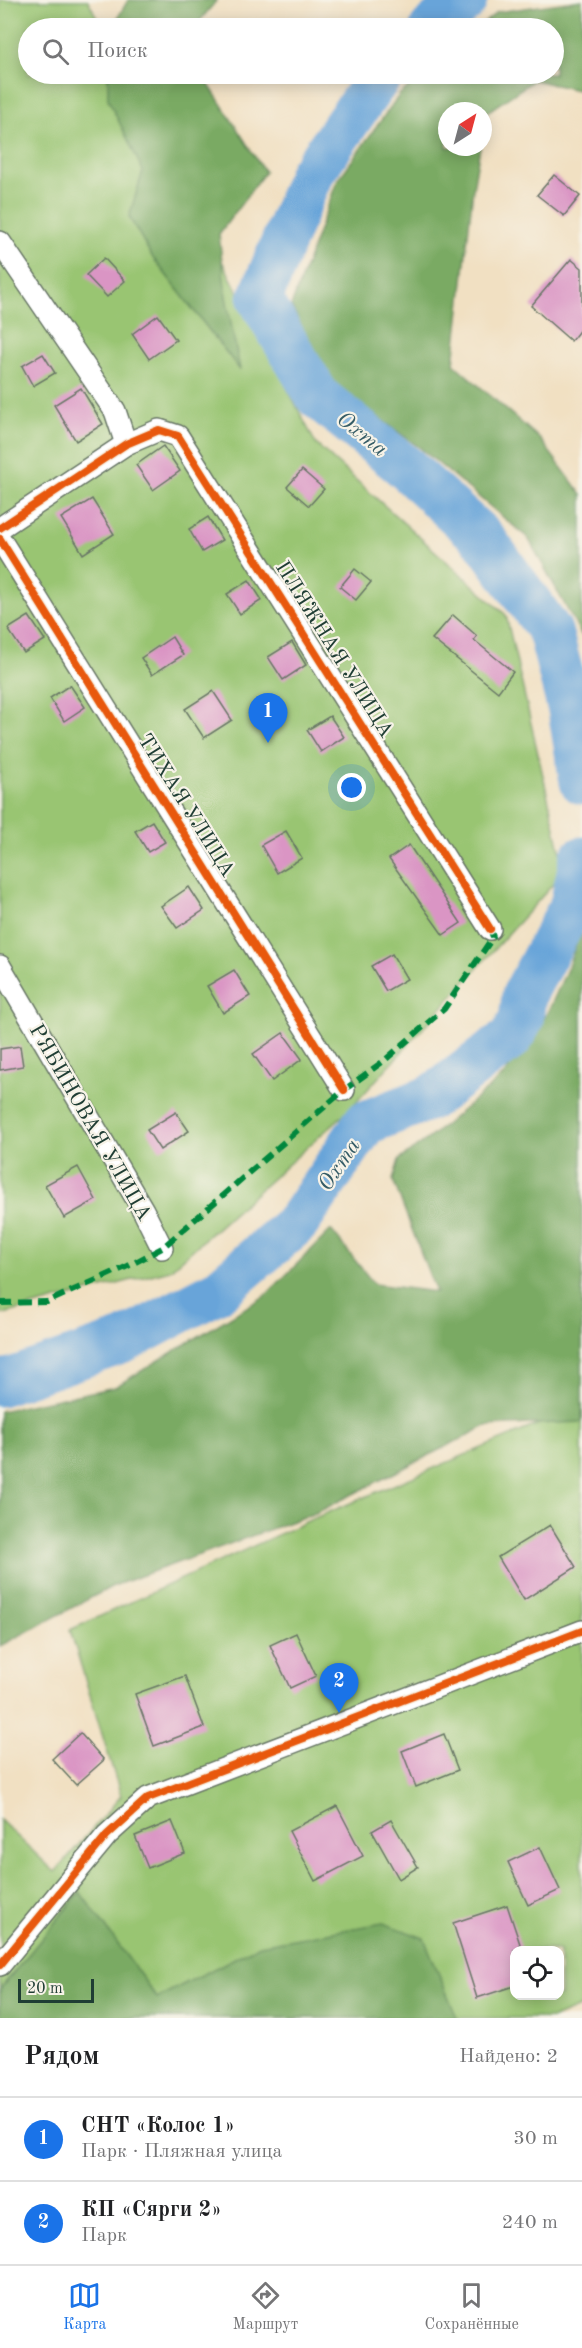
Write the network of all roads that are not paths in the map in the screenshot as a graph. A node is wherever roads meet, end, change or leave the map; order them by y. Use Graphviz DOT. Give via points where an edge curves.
graph roads {
  1 [pos="0,242"];
  2 [pos="126,444"];
  3 [pos="0,528"];
  4 [pos="0,539"];
  5 [pos="490,929"];
  6 [pos="0,966"];
  7 [pos="344,1090"];
  8 [pos="162,1248"];
  9 [pos="582,1631"];
  10 [pos="0,1965"];
  1 -- 2 [label="street" via="115,411"];
  2 -- 3 [label="street, ПЛЯЖНАЯ УЛИЦА"];
  2 -- 5 [label="street, ПЛЯЖНАЯ УЛИЦА" via="159,430 178,436"];
  4 -- 7 [label="street, ТИХАЯ УЛИЦА"];
  6 -- 8 [label="street, РЯБИНОВАЯ УЛИЦА"];
  9 -- 10 [label="street" via="148,1798 107,1835"];
}
